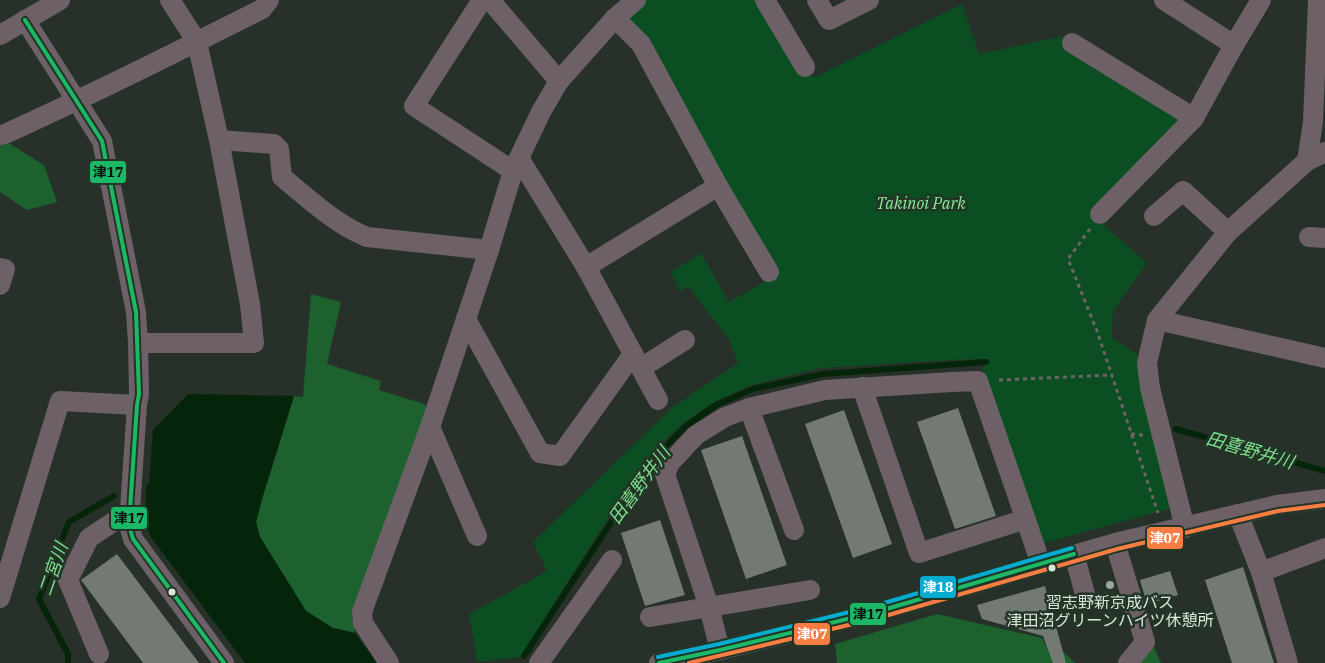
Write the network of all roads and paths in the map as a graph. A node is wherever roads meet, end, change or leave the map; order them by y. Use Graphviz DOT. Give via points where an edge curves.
graph roads {
  1 [pos="60,0"];
  2 [pos="170,0"];
  3 [pos="269,0"];
  4 [pos="482,0"];
  5 [pos="490,0"];
  6 [pos="636,0"];
  7 [pos="765,0"];
  8 [pos="817,0"];
  9 [pos="869,0"];
  10 [pos="1164,0"];
  11 [pos="1261,0"];
  12 [pos="1318,0"];
  13 [pos="615,18"];
  14 [pos="25,20"];
  15 [pos="0,35"];
  16 [pos="197,42"];
  17 [pos="1072,44"];
  18 [pos="1234,45"];
  19 [pos="805,66"];
  20 [pos="559,81"];
  21 [pos="77,102"];
  22 [pos="1194,118"];
  23 [pos="0,135"];
  24 [pos="219,140"];
  25 [pos="1325,152"];
  26 [pos="1307,161"];
  27 [pos="516,164"];
  28 [pos="718,186"];
  29 [pos="1100,214"];
  30 [pos="1154,216"];
  31 [pos="1228,232"];
  32 [pos="490,250"];
  33 [pos="586,267"];
  34 [pos="0,268"];
  35 [pos="769,272"];
  36 [pos="0,285"];
  37 [pos="466,319"];
  38 [pos="1157,320"];
  39 [pos="685,340"];
  40 [pos="138,344"];
  41 [pos="1325,358"];
  42 [pos="637,361"];
  43 [pos="1111,375"];
  44 [pos="978,381"];
  45 [pos="862,387"];
  46 [pos="658,400"];
  47 [pos="137,405"];
  48 [pos="749,408"];
  49 [pos="430,427"];
  50 [pos="1325,499"];
  51 [pos="130,512"];
  52 [pos="1238,514"];
  53 [pos="1158,516"];
  54 [pos="1026,519"];
  55 [pos="1185,528"];
  56 [pos="794,530"];
  57 [pos="477,536"];
  58 [pos="1115,543"];
  59 [pos="1325,548"];
  60 [pos="1074,554"];
  61 [pos="612,560"];
  62 [pos="1041,564"];
  63 [pos="1261,572"];
  64 [pos="810,590"];
  65 [pos="1085,594"];
  66 [pos="0,598"];
  67 [pos="709,607"];
  68 [pos="650,617"];
  69 [pos="720,650"];
  70 [pos="99,654"];
  71 [pos="224,663"];
  72 [pos="389,663"];
  73 [pos="539,663"];
  74 [pos="659,663"];
  75 [pos="1128,663"];
  76 [pos="1288,663"];
  1 -- 14 [label="street"];
  2 -- 16 [label="street"];
  3 -- 16 [label="street" via="262,9"];
  4 -- 27 [label="street" via="414,106"];
  5 -- 20 [label="street"];
  6 -- 13 [label="street"];
  7 -- 19 [label="street"];
  8 -- 9 [label="street" via="828,20"];
  10 -- 18 [label="street"];
  11 -- 18 [label="street"];
  12 -- 26 [label="street"];
  13 -- 20 [label="street"];
  13 -- 28 [label="street" via="641,44"];
  14 -- 15 [label="street"];
  14 -- 21 [label="street"];
  16 -- 21 [label="street"];
  16 -- 24 [label="street"];
  17 -- 22 [label="street"];
  18 -- 22 [label="street"];
  20 -- 27 [label="street"];
  21 -- 23 [label="street"];
  21 -- 40 [label="street" via="102,141 136,312"];
  22 -- 29 [label="street"];
  24 -- 32 [label="street" via="274,144 279,149 282,177 328,215 362,235"];
  24 -- 40 [label="street" via="250,304 254,343"];
  25 -- 26 [label="street"];
  26 -- 31 [label="street"];
  27 -- 32 [label="street"];
  27 -- 33 [label="street"];
  28 -- 33 [label="street"];
  28 -- 35 [label="street"];
  29 -- 43 [label="path" via="1068,259"];
  30 -- 31 [label="street" via="1183,191"];
  31 -- 38 [label="street"];
  32 -- 37 [label="street"];
  33 -- 42 [label="street"];
  34 -- 36 [label="street" via="5,269"];
  37 -- 42 [label="street" via="540,453 560,456"];
  37 -- 49 [label="street"];
  38 -- 41 [label="street"];
  38 -- 55 [label="street" via="1147,362 1150,388"];
  39 -- 42 [label="street"];
  40 -- 47 [label="street"];
  42 -- 46 [label="street"];
  43 -- 44 [label="path"];
  43 -- 53 [label="path"];
  44 -- 45 [label="street"];
  44 -- 54 [label="street"];
  45 -- 48 [label="street" via="825,390"];
  45 -- 54 [label="street" via="919,553"];
  47 -- 51 [label="street"];
  47 -- 66 [label="street" via="60,402"];
  48 -- 56 [label="street"];
  48 -- 67 [label="street" via="725,417 696,435 670,463 665,474"];
  49 -- 57 [label="street"];
  49 -- 72 [label="street" via="362,612 363,623"];
  50 -- 52 [label="street"];
  51 -- 70 [label="street" via="89,538 68,580"];
  51 -- 71 [label="street" via="128,525 133,539"];
  52 -- 55 [label="street"];
  52 -- 63 [label="street"];
  54 -- 62 [label="street"];
  55 -- 58 [label="street"];
  58 -- 60 [label="street"];
  58 -- 75 [label="street" via="1145,642"];
  59 -- 63 [label="street"];
  60 -- 62 [label="street"];
  60 -- 65 [label="street"];
  61 -- 73 [label="street"];
  62 -- 69 [label="street" via="876,612"];
  63 -- 76 [label="street"];
  64 -- 67 [label="street"];
  67 -- 68 [label="street"];
  67 -- 69 [label="street"];
  69 -- 74 [label="street"];
}
